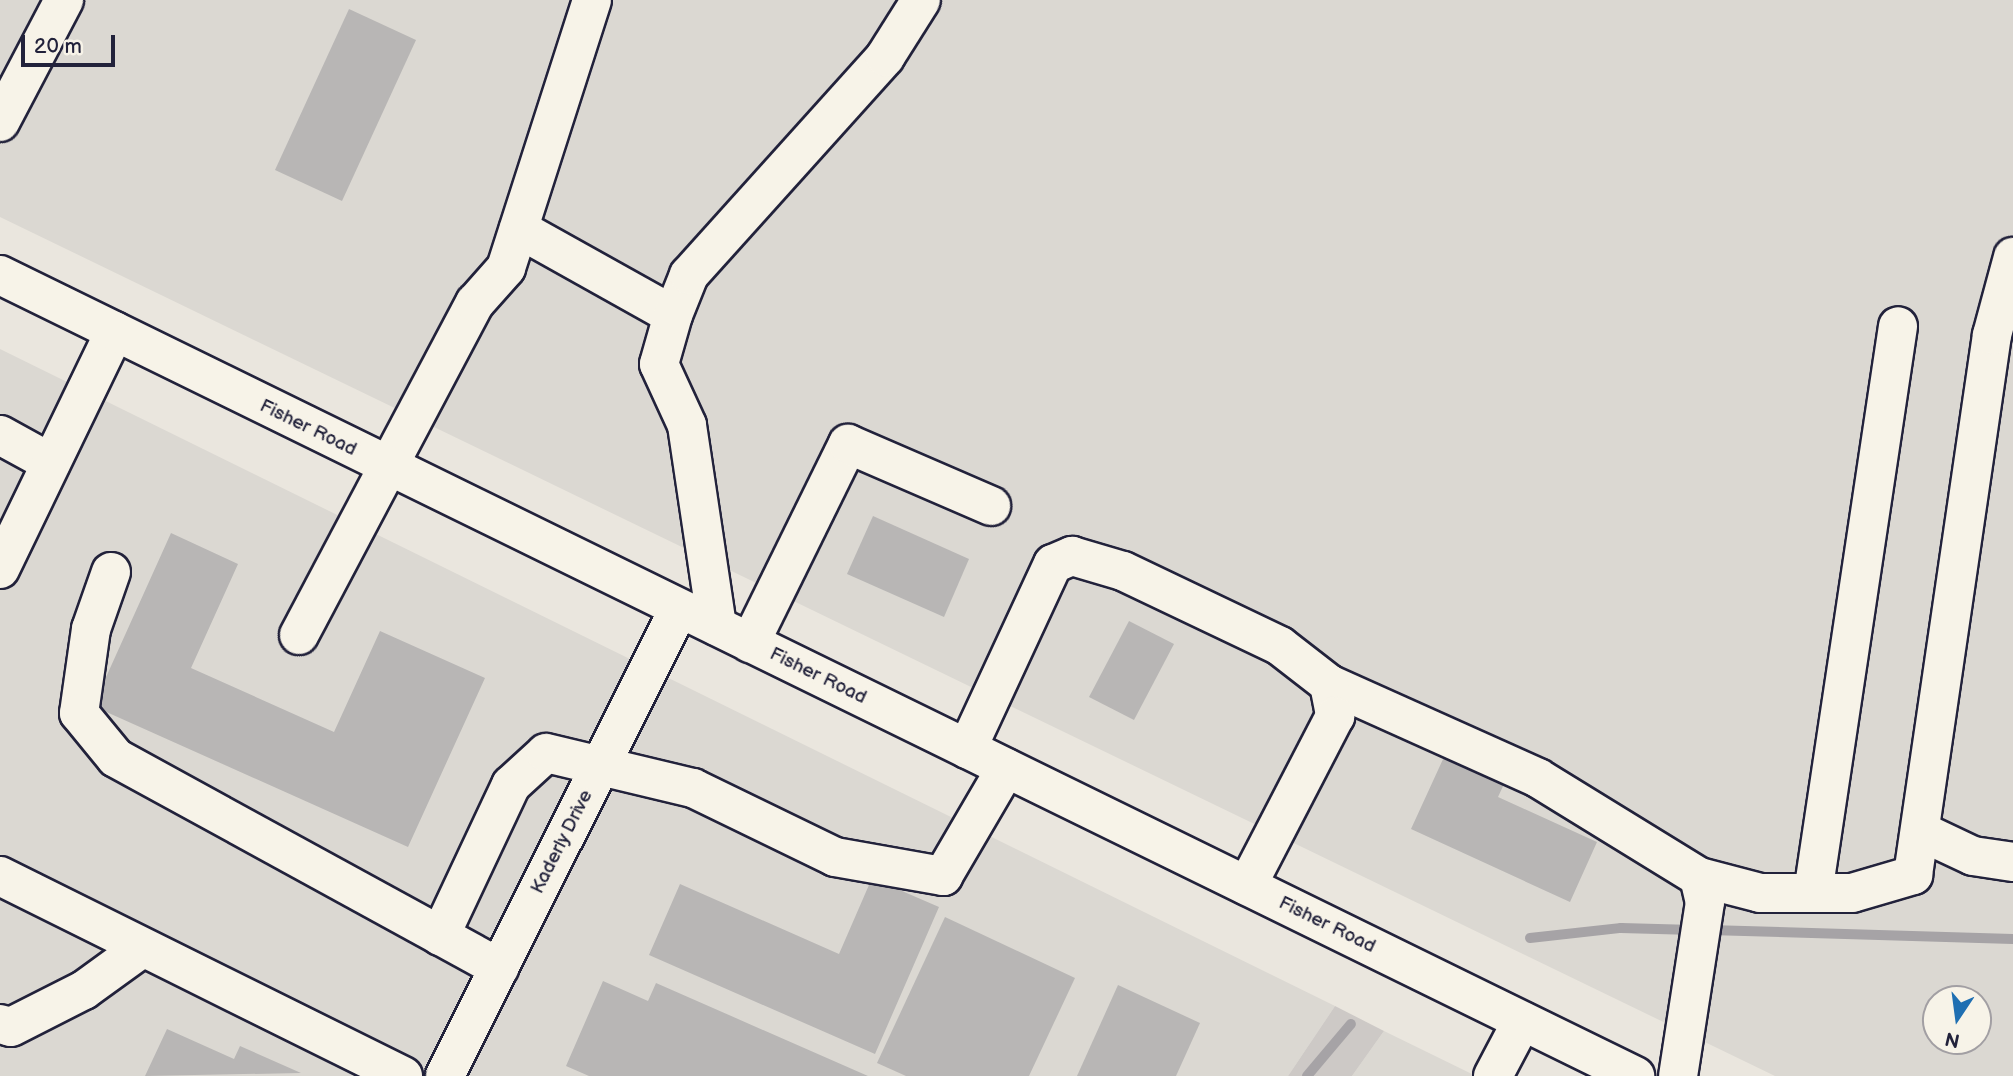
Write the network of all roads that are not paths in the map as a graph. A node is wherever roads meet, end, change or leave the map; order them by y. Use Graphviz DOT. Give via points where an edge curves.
graph roads {
  1 [pos="64,0"];
  2 [pos="592,0"];
  3 [pos="921,0"];
  4 [pos="0,122"];
  5 [pos="519,229"];
  6 [pos="2013,257"];
  7 [pos="0,275"];
  8 [pos="673,316"];
  9 [pos="1899,326"];
  10 [pos="115,331"];
  11 [pos="0,435"];
  12 [pos="51,463"];
  13 [pos="386,466"];
  14 [pos="991,506"];
  15 [pos="10,525"];
  16 [pos="0,569"];
  17 [pos="111,572"];
  18 [pos="679,608"];
  19 [pos="734,634"];
  20 [pos="299,635"];
  21 [pos="1329,684"];
  22 [pos="967,749"];
  23 [pos="600,766"];
  24 [pos="1006,768"];
  25 [pos="1922,832"];
  26 [pos="2013,862"];
  27 [pos="0,876"];
  28 [pos="1699,877"];
  29 [pos="1247,886"];
  30 [pos="1813,893"];
  31 [pos="440,936"];
  32 [pos="139,950"];
  33 [pos="499,968"];
  34 [pos="1522,1021"];
  35 [pos="0,1024"];
  36 [pos="380,1071"];
  37 [pos="445,1076"];
  38 [pos="1493,1076"];
  39 [pos="1635,1076"];
  40 [pos="1678,1076"];
  1 -- 4 [label="main road"];
  2 -- 5 [label="main road"];
  3 -- 8 [label="main road" via="885,57 689,275"];
  5 -- 8 [label="main road"];
  5 -- 13 [label="main road" via="506,268 475,303"];
  6 -- 25 [label="main road" via="1992,335"];
  7 -- 10 [label="main road, Fisher Road"];
  8 -- 19 [label="main road" via="659,364 687,425"];
  9 -- 30 [label="main road"];
  10 -- 12 [label="main road"];
  10 -- 13 [label="main road, Fisher Road"];
  11 -- 12 [label="main road"];
  12 -- 15 [label="main road"];
  13 -- 18 [label="main road, Fisher Road"];
  13 -- 20 [label="main road"];
  14 -- 19 [label="main road" via="848,444"];
  15 -- 16 [label="main road"];
  17 -- 31 [label="main road" via="91,629 79,713 116,758"];
  18 -- 19 [label="main road, Fisher Road"];
  18 -- 23 [label="main road, Kaderly Drive"];
  19 -- 22 [label="main road, Fisher Road"];
  21 -- 22 [label="main road" via="1280,646 1123,571 1072,556 1053,564"];
  21 -- 28 [label="main road" via="1538,778"];
  21 -- 29 [label="main road" via="1335,716"];
  22 -- 24 [label="main road, Fisher Road"];
  23 -- 24 [label="main road" via="693,788 835,857 943,876"];
  23 -- 31 [label="main road" via="546,753 511,785 476,848"];
  23 -- 33 [label="main road, Kaderly Drive"];
  24 -- 29 [label="main road, Fisher Road"];
  25 -- 26 [label="main road" via="1973,856"];
  25 -- 30 [label="main road" via="1913,875 1852,893"];
  27 -- 32 [label="main road"];
  28 -- 30 [label="main road" via="1760,893"];
  28 -- 40 [label="main road" via="1704,915"];
  29 -- 34 [label="main road, Fisher Road"];
  31 -- 33 [label="main road"];
  32 -- 35 [label="main road" via="84,990 11,1027"];
  32 -- 36 [label="main road"];
  33 -- 37 [label="main road, Kaderly Drive"];
  34 -- 38 [label="main road"];
  34 -- 39 [label="main road, Fisher Road"];
}
